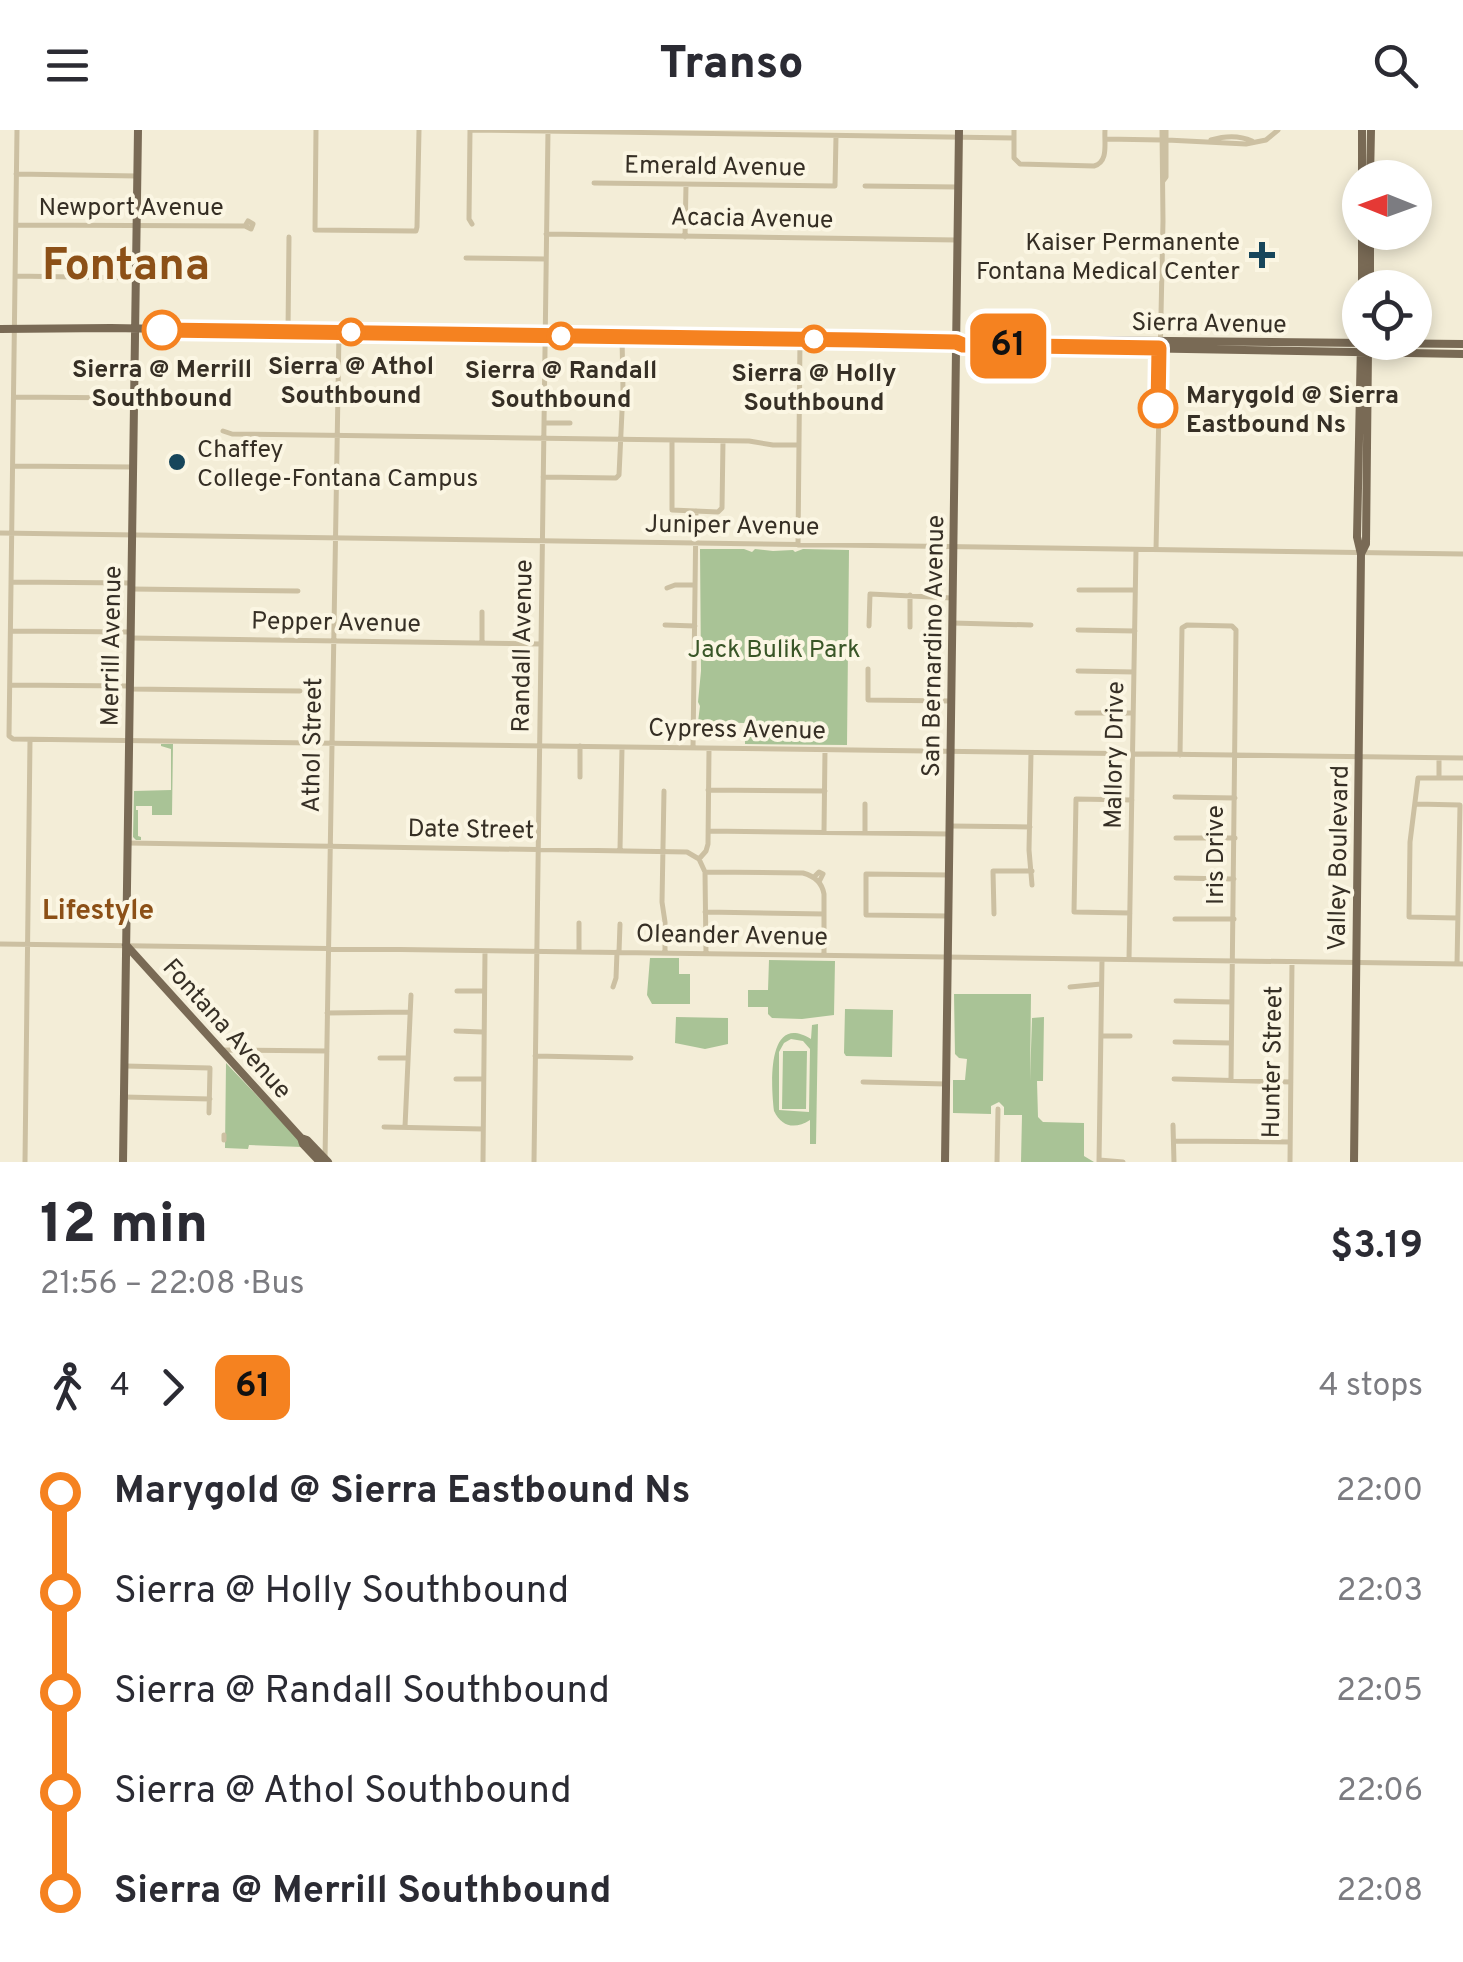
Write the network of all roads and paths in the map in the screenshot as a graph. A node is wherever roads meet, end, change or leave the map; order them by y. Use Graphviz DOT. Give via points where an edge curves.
graph roads {
  1 [pos="17,130"];
  2 [pos="138,130"];
  3 [pos="316,130"];
  4 [pos="418,130"];
  5 [pos="471,130"];
  6 [pos="548,130"];
  7 [pos="1104,130"];
  8 [pos="1164,130"];
  9 [pos="1278,130"];
  10 [pos="1362,130"];
  11 [pos="1371,130"];
  12 [pos="732,132"];
  13 [pos="832,133"];
  14 [pos="959,133"];
  15 [pos="1014,134"];
  16 [pos="1239,137"];
  17 [pos="1104,139"];
  18 [pos="1164,140"];
  19 [pos="1209,141"];
  20 [pos="1252,141"];
  21 [pos="1226,144"];
  22 [pos="1365,160"];
  23 [pos="1369,160"];
  24 [pos="16,174"];
  25 [pos="137,176"];
  26 [pos="594,183"];
  27 [pos="686,185"];
  28 [pos="864,186"];
  29 [pos="958,188"];
  30 [pos="472,224"];
  31 [pos="16,225"];
  32 [pos="136,226"];
  33 [pos="245,226"];
  34 [pos="546,234"];
  35 [pos="685,236"];
  36 [pos="289,237"];
  37 [pos="957,240"];
  38 [pos="466,258"];
  39 [pos="546,259"];
  40 [pos="15,276"];
  41 [pos="135,278"];
  42 [pos="0,327"];
  43 [pos="15,328"];
  44 [pos="134,329"];
  45 [pos="288,332"];
  46 [pos="339,332"];
  47 [pos="545,335"];
  48 [pos="622,336"];
  49 [pos="800,339"];
  50 [pos="1070,340"];
  51 [pos="956,342"];
  52 [pos="1159,344"];
  53 [pos="1463,344"];
  54 [pos="1432,345"];
  55 [pos="1034,346"];
  56 [pos="1342,346"];
  57 [pos="1432,351"];
  58 [pos="1463,354"];
  59 [pos="1365,360"];
  60 [pos="14,397"];
  61 [pos="134,398"];
  62 [pos="544,422"];
  63 [pos="570,423"];
  64 [pos="223,431"];
  65 [pos="338,436"];
  66 [pos="543,438"];
  67 [pos="620,440"];
  68 [pos="672,440"];
  69 [pos="723,441"];
  70 [pos="799,446"];
  71 [pos="14,466"];
  72 [pos="133,467"];
  73 [pos="543,477"];
  74 [pos="696,512"];
  75 [pos="13,532"];
  76 [pos="0,533"];
  77 [pos="132,535"];
  78 [pos="336,538"];
  79 [pos="542,541"];
  80 [pos="696,543"];
  81 [pos="798,545"];
  82 [pos="953,547"];
  83 [pos="1136,550"];
  84 [pos="1156,550"];
  85 [pos="1361,554"];
  86 [pos="1463,554"];
  87 [pos="12,582"];
  88 [pos="695,585"];
  89 [pos="131,586"];
  90 [pos="667,588"];
  91 [pos="1079,590"];
  92 [pos="1135,590"];
  93 [pos="298,591"];
  94 [pos="910,595"];
  95 [pos="952,598"];
  96 [pos="482,612"];
  97 [pos="952,624"];
  98 [pos="1032,624"];
  99 [pos="664,625"];
  100 [pos="695,626"];
  101 [pos="869,626"];
  102 [pos="910,627"];
  103 [pos="1078,630"];
  104 [pos="11,631"];
  105 [pos="1134,631"];
  106 [pos="130,635"];
  107 [pos="334,641"];
  108 [pos="482,643"];
  109 [pos="541,644"];
  110 [pos="868,669"];
  111 [pos="1078,671"];
  112 [pos="1134,672"];
  113 [pos="10,685"];
  114 [pos="130,688"];
  115 [pos="300,691"];
  116 [pos="951,701"];
  117 [pos="1076,713"];
  118 [pos="1133,713"];
  119 [pos="30,739"];
  120 [pos="129,740"];
  121 [pos="331,743"];
  122 [pos="539,746"];
  123 [pos="580,746"];
  124 [pos="622,746"];
  125 [pos="693,748"];
  126 [pos="709,748"];
  127 [pos="825,749"];
  128 [pos="950,752"];
  129 [pos="1031,753"];
  130 [pos="1133,755"];
  131 [pos="1180,755"];
  132 [pos="1234,756"];
  133 [pos="1360,757"];
  134 [pos="1440,758"];
  135 [pos="1463,758"];
  136 [pos="580,777"];
  137 [pos="1439,778"];
  138 [pos="1463,778"];
  139 [pos="708,790"];
  140 [pos="664,791"];
  141 [pos="825,791"];
  142 [pos="1175,797"];
  143 [pos="1234,798"];
  144 [pos="1132,800"];
  145 [pos="865,804"];
  146 [pos="1416,804"];
  147 [pos="906,825"];
  148 [pos="1030,827"];
  149 [pos="708,831"];
  150 [pos="950,831"];
  151 [pos="824,832"];
  152 [pos="865,833"];
  153 [pos="906,833"];
  154 [pos="1176,838"];
  155 [pos="1235,838"];
  156 [pos="128,842"];
  157 [pos="329,846"];
  158 [pos="538,848"];
  159 [pos="620,850"];
  160 [pos="662,850"];
  161 [pos="699,858"];
  162 [pos="1032,871"];
  163 [pos="705,872"];
  164 [pos="949,875"];
  165 [pos="1176,878"];
  166 [pos="1234,879"];
  167 [pos="1032,885"];
  168 [pos="705,912"];
  169 [pos="1130,913"];
  170 [pos="824,914"];
  171 [pos="994,914"];
  172 [pos="948,916"];
  173 [pos="1458,918"];
  174 [pos="1175,919"];
  175 [pos="1234,919"];
  176 [pos="579,923"];
  177 [pos="620,924"];
  178 [pos="0,944"];
  179 [pos="28,944"];
  180 [pos="126,945"];
  181 [pos="142,946"];
  182 [pos="328,948"];
  183 [pos="485,950"];
  184 [pos="536,951"];
  185 [pos="579,952"];
  186 [pos="618,952"];
  187 [pos="665,953"];
  188 [pos="706,954"];
  189 [pos="824,955"];
  190 [pos="948,956"];
  191 [pos="1102,960"];
  192 [pos="1130,960"];
  193 [pos="1233,961"];
  194 [pos="1292,962"];
  195 [pos="1355,963"];
  196 [pos="1460,964"];
  197 [pos="147,968"];
  198 [pos="1102,984"];
  199 [pos="613,987"];
  200 [pos="1070,987"];
  201 [pos="457,991"];
  202 [pos="485,992"];
  203 [pos="411,995"];
  204 [pos="1176,1001"];
  205 [pos="1232,1002"];
  206 [pos="327,1012"];
  207 [pos="410,1012"];
  208 [pos="456,1031"];
  209 [pos="484,1032"];
  210 [pos="1101,1036"];
  211 [pos="1130,1036"];
  212 [pos="1175,1042"];
  213 [pos="1231,1042"];
  214 [pos="221,1050"];
  215 [pos="327,1051"];
  216 [pos="535,1056"];
  217 [pos="380,1058"];
  218 [pos="407,1058"];
  219 [pos="631,1058"];
  220 [pos="125,1066"];
  221 [pos="456,1078"];
  222 [pos="484,1079"];
  223 [pos="1174,1079"];
  224 [pos="1231,1080"];
  225 [pos="864,1082"];
  226 [pos="1290,1082"];
  227 [pos="946,1084"];
  228 [pos="124,1097"];
  229 [pos="210,1099"];
  230 [pos="998,1109"];
  231 [pos="210,1112"];
  232 [pos="384,1126"];
  233 [pos="1172,1126"];
  234 [pos="405,1127"];
  235 [pos="483,1129"];
  236 [pos="1174,1141"];
  237 [pos="1290,1142"];
  238 [pos="324,1161"];
  239 [pos="1099,1161"];
  240 [pos="25,1162"];
  241 [pos="123,1162"];
  242 [pos="483,1162"];
  243 [pos="534,1162"];
  244 [pos="945,1162"];
  245 [pos="997,1162"];
  246 [pos="1123,1162"];
  247 [pos="1174,1162"];
  248 [pos="1290,1162"];
  249 [pos="1354,1162"];
  1 -- 24 [label="street"];
  2 -- 25 [label="main road, Merrill Avenue"];
  3 -- 4 [label="street" via="315,230 416,231"];
  5 -- 6 [label="street"];
  5 -- 30 [label="street"];
  6 -- 12 [label="street"];
  6 -- 34 [label="street, Randall Avenue"];
  7 -- 17 [label="street"];
  8 -- 18 [label="street"];
  9 -- 20 [label="street"];
  10 -- 22 [label="main road"];
  11 -- 23 [label="main road"];
  12 -- 13 [label="street"];
  13 -- 14 [label="street"];
  13 -- 27 [label="street, Emerald Avenue" via="835,186"];
  14 -- 15 [label="street"];
  14 -- 29 [label="main road, San Bernardino Avenue"];
  15 -- 17 [label="street" via="1014,158 1022,165 1101,164"];
  16 -- 19 [label="street"];
  16 -- 20 [label="street"];
  16 -- 21 [label="street"];
  17 -- 18 [label="street"];
  18 -- 19 [label="street"];
  18 -- 52 [label="street"];
  19 -- 21 [label="street"];
  20 -- 21 [label="street"];
  24 -- 25 [label="street"];
  24 -- 31 [label="street"];
  25 -- 32 [label="main road, Merrill Avenue"];
  26 -- 27 [label="street, Emerald Avenue"];
  27 -- 35 [label="street"];
  28 -- 29 [label="street"];
  29 -- 37 [label="main road, San Bernardino Avenue"];
  31 -- 32 [label="street, Newport Avenue"];
  31 -- 40 [label="street"];
  32 -- 33 [label="street, Newport Avenue"];
  32 -- 41 [label="main road, Merrill Avenue"];
  34 -- 35 [label="street, Acacia Avenue"];
  34 -- 39 [label="street, Randall Avenue"];
  35 -- 37 [label="street, Acacia Avenue"];
  36 -- 45 [label="street"];
  37 -- 51 [label="main road, San Bernardino Avenue"];
  38 -- 39 [label="street"];
  39 -- 47 [label="street, Randall Avenue"];
  40 -- 41 [label="street"];
  40 -- 43 [label="street"];
  41 -- 44 [label="main road, Merrill Avenue"];
  42 -- 43 [label="main road, Sierra Avenue"];
  43 -- 44 [label="main road, Sierra Avenue"];
  43 -- 60 [label="street"];
  44 -- 45 [label="main road, Sierra Avenue"];
  44 -- 61 [label="main road, Merrill Avenue"];
  45 -- 46 [label="main road, Sierra Avenue"];
  46 -- 47 [label="main road, Sierra Avenue"];
  46 -- 65 [label="street, Athol Street"];
  47 -- 48 [label="main road, Sierra Avenue"];
  47 -- 62 [label="street, Randall Avenue"];
  48 -- 49 [label="main road, Sierra Avenue"];
  48 -- 67 [label="street"];
  49 -- 51 [label="main road, Sierra Avenue"];
  49 -- 70 [label="street"];
  50 -- 51 [label="main road, Sierra Avenue"];
  50 -- 52 [label="main road, Sierra Avenue"];
  50 -- 55 [label="main road"];
  51 -- 55 [label="main road, Sierra Avenue"];
  51 -- 82 [label="main road, San Bernardino Avenue"];
  52 -- 55 [label="main road, Sierra Avenue"];
  52 -- 56 [label="main road, Sierra Avenue"];
  52 -- 84 [label="street"];
  53 -- 54 [label="main road, Sierra Avenue"];
  57 -- 58 [label="main road, Sierra Avenue"];
  59 -- 85 [label="main road, Valley Boulevard"];
  60 -- 61 [label="street"];
  60 -- 71 [label="street"];
  61 -- 72 [label="main road, Merrill Avenue"];
  62 -- 63 [label="street"];
  62 -- 66 [label="street, Randall Avenue"];
  64 -- 65 [label="street"];
  65 -- 66 [label="street"];
  65 -- 78 [label="street, Athol Street"];
  66 -- 67 [label="street"];
  66 -- 73 [label="street, Randall Avenue"];
  67 -- 68 [label="street"];
  67 -- 73 [label="street" via="616,478"];
  68 -- 69 [label="street"];
  68 -- 74 [label="street" via="671,508"];
  69 -- 70 [label="street"];
  69 -- 74 [label="street" via="722,509"];
  70 -- 81 [label="street"];
  71 -- 72 [label="street"];
  71 -- 75 [label="street"];
  72 -- 77 [label="main road, Merrill Avenue"];
  73 -- 79 [label="street, Randall Avenue"];
  74 -- 80 [label="street"];
  75 -- 76 [label="street, Juniper Avenue"];
  75 -- 77 [label="street, Juniper Avenue"];
  75 -- 87 [label="street"];
  77 -- 78 [label="street, Juniper Avenue"];
  77 -- 89 [label="main road, Merrill Avenue"];
  78 -- 79 [label="street, Juniper Avenue"];
  78 -- 107 [label="street, Athol Street"];
  79 -- 80 [label="street, Juniper Avenue"];
  79 -- 109 [label="street, Randall Avenue"];
  80 -- 81 [label="street, Juniper Avenue"];
  80 -- 88 [label="street"];
  81 -- 82 [label="street, Juniper Avenue"];
  82 -- 83 [label="street, Juniper Avenue"];
  82 -- 95 [label="main road, San Bernardino Avenue"];
  83 -- 84 [label="street, Juniper Avenue"];
  83 -- 92 [label="street, Mallory Drive"];
  84 -- 85 [label="street, Juniper Avenue"];
  85 -- 86 [label="street, Juniper Avenue"];
  85 -- 133 [label="main road, Valley Boulevard"];
  87 -- 89 [label="street"];
  87 -- 104 [label="street"];
  88 -- 90 [label="street"];
  88 -- 100 [label="street"];
  89 -- 93 [label="street"];
  89 -- 106 [label="main road, Merrill Avenue"];
  91 -- 92 [label="street"];
  92 -- 105 [label="street, Mallory Drive"];
  94 -- 95 [label="street"];
  94 -- 101 [label="street" via="870,594"];
  94 -- 102 [label="street"];
  95 -- 97 [label="main road, San Bernardino Avenue"];
  96 -- 108 [label="street"];
  97 -- 98 [label="street"];
  97 -- 116 [label="main road, San Bernardino Avenue"];
  99 -- 100 [label="street"];
  100 -- 125 [label="street"];
  103 -- 105 [label="street"];
  104 -- 106 [label="street, Pepper Avenue"];
  104 -- 113 [label="street"];
  105 -- 112 [label="street, Mallory Drive"];
  106 -- 107 [label="street, Pepper Avenue"];
  106 -- 114 [label="main road, Merrill Avenue"];
  107 -- 108 [label="street, Pepper Avenue"];
  107 -- 121 [label="street, Athol Street"];
  108 -- 109 [label="street, Pepper Avenue"];
  109 -- 122 [label="street, Randall Avenue"];
  110 -- 116 [label="street" via="868,700"];
  111 -- 112 [label="street"];
  112 -- 118 [label="street, Mallory Drive"];
  113 -- 114 [label="street"];
  113 -- 119 [label="street, Cypress Avenue" via="10,738"];
  114 -- 115 [label="street"];
  114 -- 120 [label="main road, Merrill Avenue"];
  116 -- 128 [label="main road, San Bernardino Avenue"];
  117 -- 118 [label="street"];
  118 -- 130 [label="street, Mallory Drive"];
  119 -- 120 [label="street, Cypress Avenue"];
  119 -- 179 [label="street"];
  120 -- 121 [label="street, Cypress Avenue"];
  120 -- 156 [label="main road, Merrill Avenue"];
  121 -- 122 [label="street, Cypress Avenue"];
  121 -- 157 [label="street, Athol Street"];
  122 -- 123 [label="street, Cypress Avenue"];
  122 -- 158 [label="street, Randall Avenue"];
  123 -- 124 [label="street, Cypress Avenue"];
  123 -- 136 [label="street"];
  124 -- 125 [label="street, Cypress Avenue"];
  124 -- 159 [label="street"];
  125 -- 126 [label="street, Cypress Avenue"];
  126 -- 127 [label="street, Cypress Avenue"];
  126 -- 139 [label="street"];
  127 -- 128 [label="street, Cypress Avenue"];
  127 -- 141 [label="street"];
  128 -- 129 [label="street, Cypress Avenue"];
  128 -- 150 [label="main road, San Bernardino Avenue"];
  129 -- 130 [label="street, Cypress Avenue"];
  129 -- 148 [label="street"];
  130 -- 131 [label="street, Cypress Avenue"];
  130 -- 144 [label="street, Mallory Drive"];
  131 -- 132 [label="street, Cypress Avenue"];
  131 -- 132 [label="street, Iris Drive" via="1186,624 1236,630"];
  132 -- 133 [label="street, Cypress Avenue"];
  132 -- 143 [label="street, Iris Drive"];
  133 -- 134 [label="street, Cypress Avenue"];
  133 -- 195 [label="main road, Valley Boulevard"];
  134 -- 135 [label="street, Cypress Avenue"];
  134 -- 137 [label="street"];
  137 -- 138 [label="street"];
  137 -- 146 [label="street" via="1418,778"];
  139 -- 141 [label="street"];
  139 -- 149 [label="street"];
  140 -- 160 [label="street"];
  141 -- 151 [label="street"];
  142 -- 143 [label="street"];
  143 -- 155 [label="street, Iris Drive"];
  144 -- 169 [label="street, Mallory Drive"];
  144 -- 169 [label="street" via="1076,800 1074,912"];
  145 -- 152 [label="street"];
  146 -- 173 [label="street" via="1460,804"];
  146 -- 173 [label="street" via="1409,917"];
  147 -- 153 [label="street"];
  148 -- 150 [label="street"];
  148 -- 162 [label="street"];
  149 -- 151 [label="street"];
  149 -- 161 [label="street"];
  150 -- 153 [label="street"];
  150 -- 164 [label="main road, San Bernardino Avenue"];
  151 -- 152 [label="street"];
  152 -- 153 [label="street"];
  154 -- 155 [label="street"];
  155 -- 166 [label="street, Iris Drive"];
  156 -- 157 [label="street, Date Street"];
  156 -- 180 [label="main road, Merrill Avenue"];
  157 -- 158 [label="street, Date Street"];
  157 -- 182 [label="street, Athol Street"];
  158 -- 159 [label="street, Date Street"];
  158 -- 184 [label="street, Randall Avenue"];
  159 -- 160 [label="street, Date Street"];
  160 -- 161 [label="street, Date Street"];
  160 -- 187 [label="street"];
  161 -- 163 [label="street"];
  162 -- 167 [label="street"];
  162 -- 171 [label="street" via="993,870"];
  163 -- 168 [label="street"];
  163 -- 170 [label="street" via="802,873 824,890"];
  164 -- 172 [label="main road, San Bernardino Avenue"];
  164 -- 172 [label="street" via="866,874 866,914"];
  165 -- 166 [label="street"];
  166 -- 175 [label="street, Iris Drive"];
  168 -- 170 [label="street"];
  168 -- 188 [label="street"];
  169 -- 192 [label="street, Mallory Drive"];
  170 -- 189 [label="street"];
  172 -- 190 [label="main road, San Bernardino Avenue"];
  173 -- 196 [label="street"];
  174 -- 175 [label="street"];
  175 -- 193 [label="street, Iris Drive"];
  176 -- 185 [label="street"];
  177 -- 186 [label="street"];
  178 -- 179 [label="street, Oleander Avenue"];
  179 -- 180 [label="street, Oleander Avenue"];
  179 -- 240 [label="street"];
  180 -- 181 [label="street, Oleander Avenue"];
  180 -- 197 [label="main road, Fontana Avenue"];
  180 -- 220 [label="main road, Merrill Avenue"];
  181 -- 182 [label="street, Oleander Avenue"];
  181 -- 197 [label="street" via="138,951"];
  182 -- 183 [label="street, Oleander Avenue"];
  182 -- 206 [label="street, Athol Street"];
  183 -- 184 [label="street, Oleander Avenue"];
  183 -- 202 [label="street"];
  184 -- 185 [label="street, Oleander Avenue"];
  184 -- 216 [label="street, Randall Avenue"];
  185 -- 186 [label="street, Oleander Avenue"];
  186 -- 187 [label="street, Oleander Avenue"];
  186 -- 199 [label="street"];
  187 -- 188 [label="street, Oleander Avenue"];
  188 -- 189 [label="street, Oleander Avenue"];
  189 -- 190 [label="street, Oleander Avenue"];
  190 -- 191 [label="street, Oleander Avenue"];
  190 -- 227 [label="main road, San Bernardino Avenue"];
  191 -- 192 [label="street, Oleander Avenue"];
  191 -- 198 [label="street"];
  192 -- 193 [label="street, Oleander Avenue"];
  193 -- 194 [label="street, Oleander Avenue"];
  193 -- 205 [label="street, Iris Drive"];
  194 -- 195 [label="street, Oleander Avenue"];
  194 -- 226 [label="street, Hunter Street"];
  195 -- 196 [label="street, Oleander Avenue"];
  195 -- 249 [label="main road, Valley Boulevard"];
  197 -- 214 [label="main road, Fontana Avenue"];
  198 -- 200 [label="street"];
  198 -- 210 [label="street"];
  201 -- 202 [label="street"];
  202 -- 209 [label="street"];
  203 -- 207 [label="street"];
  204 -- 205 [label="street"];
  205 -- 213 [label="street, Iris Drive"];
  206 -- 207 [label="street"];
  206 -- 215 [label="street, Athol Street"];
  207 -- 218 [label="street"];
  208 -- 209 [label="street"];
  209 -- 222 [label="street"];
  210 -- 211 [label="street"];
  210 -- 239 [label="street"];
  212 -- 213 [label="street"];
  213 -- 224 [label="street, Iris Drive"];
  214 -- 215 [label="street"];
  214 -- 238 [label="main road, Fontana Avenue"];
  215 -- 238 [label="street, Athol Street"];
  216 -- 219 [label="street"];
  216 -- 243 [label="street, Randall Avenue"];
  217 -- 218 [label="street"];
  218 -- 234 [label="street"];
  220 -- 228 [label="main road, Merrill Avenue"];
  220 -- 229 [label="street" via="210,1068"];
  221 -- 222 [label="street"];
  222 -- 235 [label="street"];
  223 -- 224 [label="street"];
  224 -- 226 [label="street"];
  225 -- 227 [label="street"];
  226 -- 237 [label="street, Hunter Street"];
  227 -- 244 [label="main road, San Bernardino Avenue"];
  228 -- 229 [label="street"];
  228 -- 241 [label="main road, Merrill Avenue"];
  229 -- 231 [label="street"];
  230 -- 245 [label="street"];
  232 -- 234 [label="street"];
  233 -- 236 [label="street"];
  234 -- 235 [label="street"];
  235 -- 242 [label="street"];
  236 -- 237 [label="street"];
  236 -- 247 [label="street"];
  237 -- 248 [label="street, Hunter Street"];
  239 -- 246 [label="street"];
}
